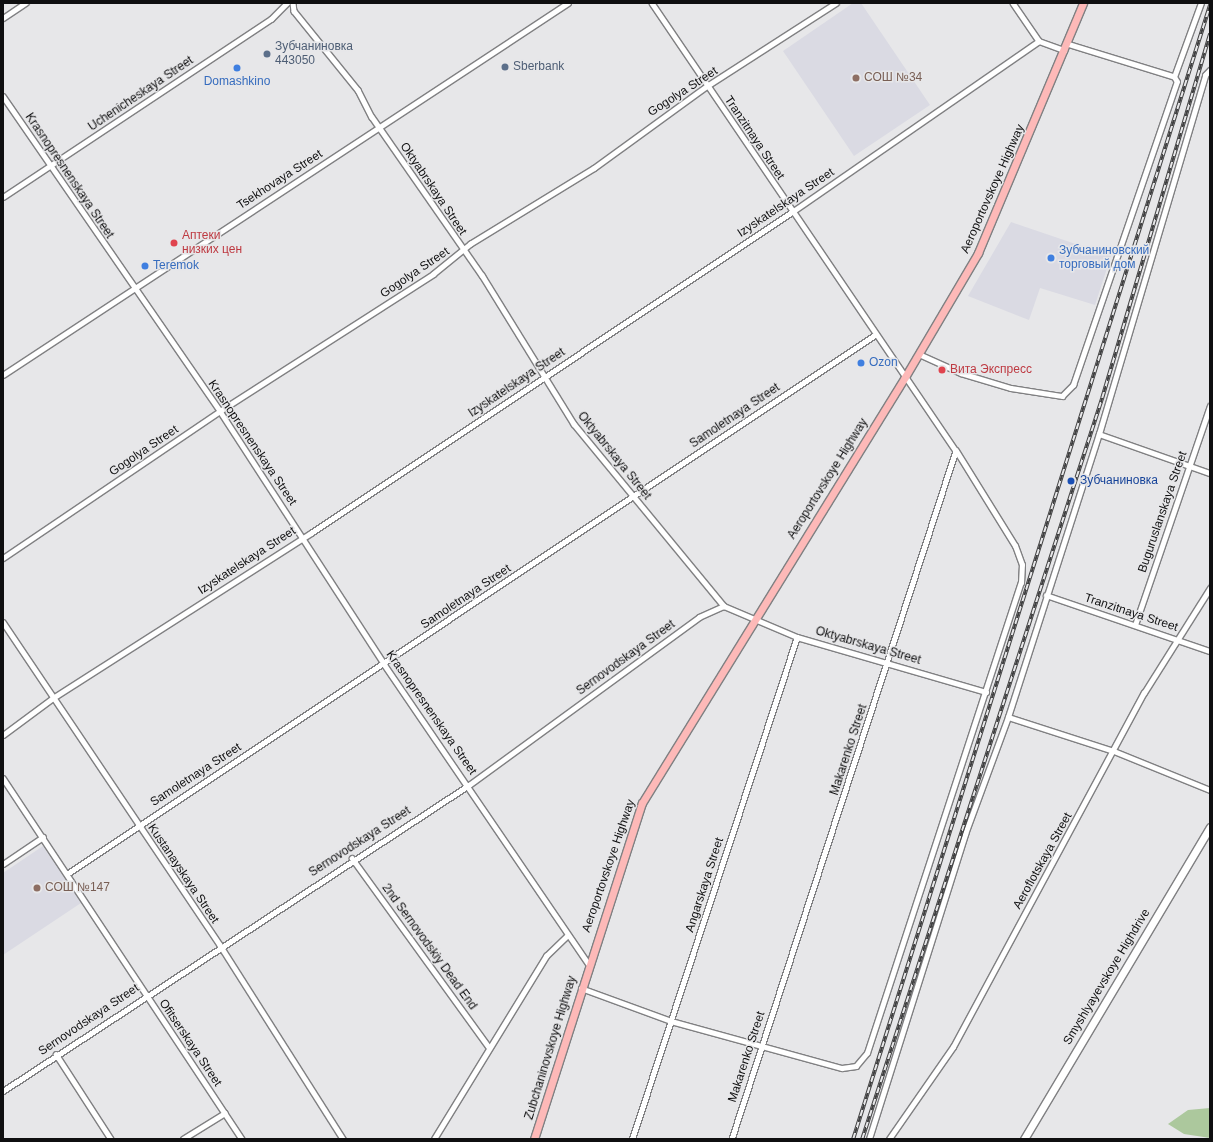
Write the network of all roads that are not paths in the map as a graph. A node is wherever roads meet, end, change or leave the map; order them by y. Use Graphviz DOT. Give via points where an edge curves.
graph roads {
  1 [pos="25,3"];
  2 [pos="287,3"];
  3 [pos="293,3"];
  4 [pos="568,3"];
  5 [pos="652,3"];
  6 [pos="836,3"];
  7 [pos="1012,3"];
  8 [pos="1083,3"];
  9 [pos="1202,3"];
  10 [pos="3,18"];
  11 [pos="1039,41"];
  12 [pos="1065,47"];
  13 [pos="1210,70"];
  14 [pos="1174,77"];
  15 [pos="707,86"];
  16 [pos="3,96"];
  17 [pos="379,127"];
  18 [pos="50,167"];
  19 [pos="3,197"];
  20 [pos="792,212"];
  21 [pos="464,252"];
  22 [pos="133,289"];
  23 [pos="875,335"];
  24 [pos="919,354"];
  25 [pos="3,375"];
  26 [pos="546,375"];
  27 [pos="906,377"];
  28 [pos="1210,406"];
  29 [pos="220,411"];
  30 [pos="1099,434"];
  31 [pos="956,451"];
  32 [pos="1190,466"];
  33 [pos="1210,473"];
  34 [pos="633,497"];
  35 [pos="302,537"];
  36 [pos="3,558"];
  37 [pos="1210,588"];
  38 [pos="1046,595"];
  39 [pos="724,606"];
  40 [pos="753,621"];
  41 [pos="3,622"];
  42 [pos="1135,625"];
  43 [pos="797,637"];
  44 [pos="1178,639"];
  45 [pos="1210,651"];
  46 [pos="888,661"];
  47 [pos="384,664"];
  48 [pos="986,692"];
  49 [pos="53,698"];
  50 [pos="1008,717"];
  51 [pos="3,735"];
  52 [pos="1114,751"];
  53 [pos="3,778"];
  54 [pos="469,785"];
  55 [pos="1210,790"];
  56 [pos="137,824"];
  57 [pos="1210,827"];
  58 [pos="43,837"];
  59 [pos="352,858"];
  60 [pos="3,864"];
  61 [pos="67,874"];
  62 [pos="567,936"];
  63 [pos="220,945"];
  64 [pos="588,963"];
  65 [pos="581,988"];
  66 [pos="145,995"];
  67 [pos="672,1020"];
  68 [pos="761,1043"];
  69 [pos="489,1048"];
  70 [pos="56,1054"];
  71 [pos="3,1091"];
  72 [pos="224,1113"];
  73 [pos="111,1139"];
  74 [pos="183,1139"];
  75 [pos="242,1139"];
  76 [pos="343,1139"];
  77 [pos="434,1139"];
  78 [pos="534,1139"];
  79 [pos="632,1139"];
  80 [pos="732,1139"];
  81 [pos="869,1139"];
  82 [pos="889,1139"];
  83 [pos="1024,1139"];
  1 -- 10 [label="street"];
  2 -- 18 [label="street, Uchenicheskaya Street" via="271,19"];
  3 -- 17 [label="street, Oktyabrskaya Street" via="294,11 358,90"];
  4 -- 17 [label="street, Tsekhovaya Street"];
  5 -- 15 [label="street, Tranzitnaya Street"];
  6 -- 15 [label="street, Gogolya Street"];
  7 -- 11 [label="street"];
  8 -- 12 [label="main road, Aeroportovskoye Highway"];
  9 -- 14 [label="street"];
  11 -- 12 [label="street"];
  11 -- 20 [label="street, Izyskatelskaya Street"];
  12 -- 14 [label="street"];
  12 -- 24 [label="main road, Aeroportovskoye Highway" via="978,253"];
  13 -- 30 [label="street" via="1205,75"];
  14 -- 24 [label="street" via="1177,89 1126,221 1072,385 1062,396 1011,388 961,373"];
  15 -- 20 [label="street, Tranzitnaya Street"];
  15 -- 21 [label="street, Gogolya Street" via="594,168"];
  16 -- 18 [label="street, Krasnopresnenskaya Street"];
  17 -- 21 [label="street, Oktyabrskaya Street"];
  17 -- 22 [label="street, Tsekhovaya Street"];
  18 -- 19 [label="street, Uchenicheskaya Street"];
  18 -- 22 [label="street, Krasnopresnenskaya Street"];
  20 -- 23 [label="street, Tranzitnaya Street"];
  20 -- 26 [label="street, Izyskatelskaya Street"];
  21 -- 26 [label="street, Oktyabrskaya Street"];
  21 -- 29 [label="street, Gogolya Street"];
  22 -- 25 [label="street, Tsekhovaya Street"];
  22 -- 29 [label="street, Krasnopresnenskaya Street"];
  23 -- 27 [label="street, Tranzitnaya Street"];
  23 -- 34 [label="street, Samoletnaya Street"];
  24 -- 27 [label="main road, Aeroportovskoye Highway"];
  26 -- 34 [label="street, Oktyabrskaya Street" via="574,424"];
  26 -- 35 [label="street, Izyskatelskaya Street"];
  27 -- 31 [label="street"];
  27 -- 40 [label="main road, Aeroportovskoye Highway"];
  28 -- 32 [label="street, Buguruslanskaya Street"];
  29 -- 35 [label="street, Krasnopresnenskaya Street"];
  29 -- 36 [label="street, Gogolya Street"];
  30 -- 32 [label="street"];
  30 -- 38 [label="street"];
  31 -- 46 [label="street, Makarenko Street"];
  31 -- 48 [label="street" via="1016,546 1022,565 1021,583"];
  32 -- 33 [label="street"];
  32 -- 42 [label="street, Buguruslanskaya Street"];
  34 -- 39 [label="street, Oktyabrskaya Street"];
  34 -- 47 [label="street, Samoletnaya Street"];
  35 -- 47 [label="street, Krasnopresnenskaya Street"];
  35 -- 49 [label="street, Izyskatelskaya Street"];
  37 -- 44 [label="street, Aeroflotskaya Street"];
  38 -- 42 [label="street, Tranzitnaya Street"];
  38 -- 50 [label="street"];
  39 -- 40 [label="street, Oktyabrskaya Street"];
  39 -- 54 [label="street, Sernovodskaya Street" via="699,617"];
  40 -- 43 [label="street, Oktyabrskaya Street"];
  40 -- 64 [label="main road, Aeroportovskoye Highway" via="642,803"];
  41 -- 49 [label="street, Kustanayskaya Street"];
  42 -- 44 [label="street, Tranzitnaya Street"];
  43 -- 46 [label="street, Oktyabrskaya Street"];
  43 -- 67 [label="street, Angarskaya Street"];
  44 -- 45 [label="street, Tranzitnaya Street"];
  44 -- 52 [label="street, Aeroflotskaya Street"];
  46 -- 48 [label="street, Oktyabrskaya Street"];
  46 -- 68 [label="street, Makarenko Street"];
  47 -- 54 [label="street, Krasnopresnenskaya Street"];
  47 -- 56 [label="street, Samoletnaya Street"];
  48 -- 68 [label="street" via="875,1038 856,1066 842,1068"];
  49 -- 51 [label="street, Izyskatelskaya Street"];
  49 -- 56 [label="street, Kustanayskaya Street"];
  50 -- 52 [label="street"];
  50 -- 81 [label="street" via="965,834"];
  52 -- 55 [label="street"];
  52 -- 82 [label="street, Aeroflotskaya Street" via="953,1047"];
  53 -- 58 [label="street, Ofitserskaya Street"];
  54 -- 59 [label="street, Sernovodskaya Street"];
  54 -- 62 [label="street, Krasnopresnenskaya Street"];
  56 -- 61 [label="street, Samoletnaya Street"];
  56 -- 63 [label="street, Kustanayskaya Street"];
  57 -- 83 [label="street, Smyshlyayevskoye Highdrive"];
  58 -- 60 [label="street"];
  58 -- 61 [label="street, Ofitserskaya Street"];
  59 -- 63 [label="street, Sernovodskaya Street"];
  59 -- 69 [label="street, 2nd Sernovodskiy Dead End"];
  61 -- 66 [label="street, Ofitserskaya Street"];
  62 -- 64 [label="street, Krasnopresnenskaya Street"];
  62 -- 69 [label="street, Aeroportovskoye Highway" via="546,956"];
  63 -- 66 [label="street, Sernovodskaya Street"];
  63 -- 76 [label="street, Kustanayskaya Street"];
  64 -- 65 [label="main road, Zubchaninovskoye Highway"];
  65 -- 67 [label="street"];
  65 -- 78 [label="main road, Zubchaninovskoye Highway"];
  66 -- 70 [label="street, Sernovodskaya Street"];
  66 -- 72 [label="street, Ofitserskaya Street"];
  67 -- 68 [label="street"];
  67 -- 79 [label="street, Angarskaya Street"];
  68 -- 80 [label="street, Makarenko Street"];
  69 -- 77 [label="street, Aeroportovskoye Highway"];
  70 -- 71 [label="street, Sernovodskaya Street"];
  70 -- 73 [label="street"];
  72 -- 74 [label="street"];
  72 -- 75 [label="street, Ofitserskaya Street"];
}
